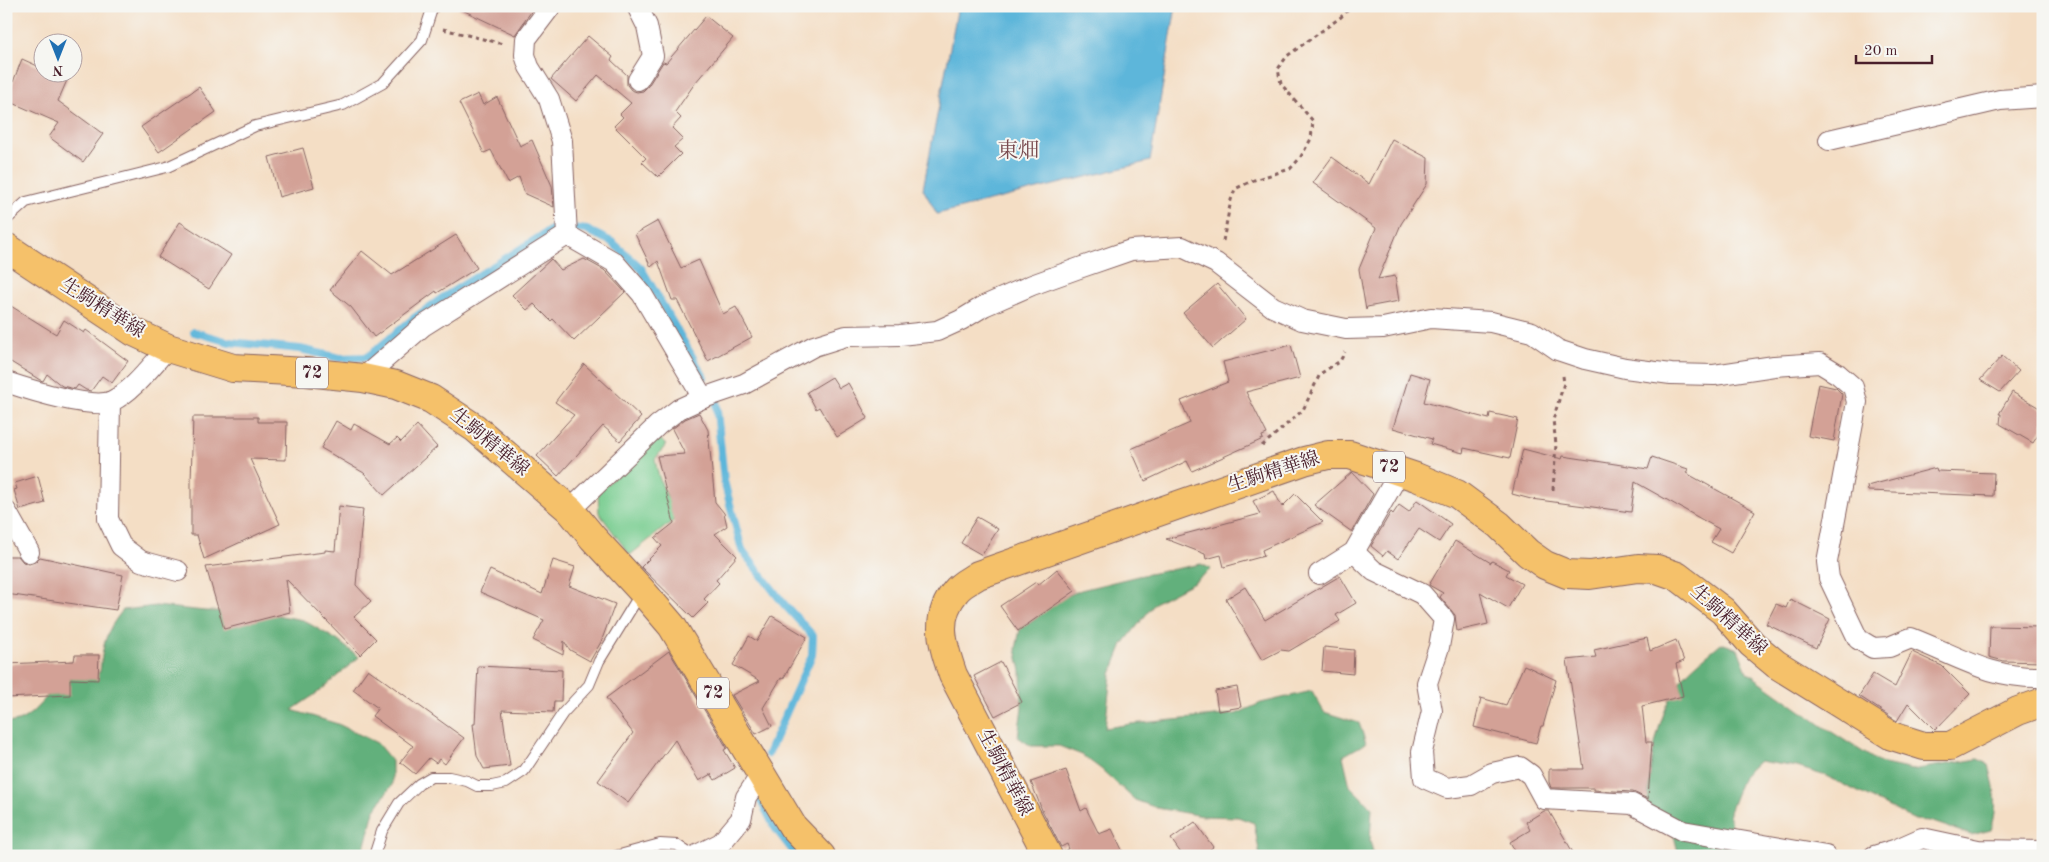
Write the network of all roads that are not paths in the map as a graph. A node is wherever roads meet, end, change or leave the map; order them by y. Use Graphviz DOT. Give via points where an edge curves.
graph roads {
  1 [pos="433,6"];
  2 [pos="551,6"];
  3 [pos="637,6"];
  4 [pos="638,80"];
  5 [pos="2043,97"];
  6 [pos="1829,140"];
  7 [pos="6,220"];
  8 [pos="567,235"];
  9 [pos="6,247"];
  10 [pos="168,348"];
  11 [pos="363,378"];
  12 [pos="6,382"];
  13 [pos="703,398"];
  14 [pos="110,402"];
  15 [pos="1400,471"];
  16 [pos="570,510"];
  17 [pos="6,511"];
  18 [pos="29,552"];
  19 [pos="1354,552"];
  20 [pos="178,571"];
  21 [pos="1320,574"];
  22 [pos="642,590"];
  23 [pos="2043,677"];
  24 [pos="2043,702"];
  25 [pos="762,773"];
  26 [pos="2043,851"];
  27 [pos="374,856"];
  28 [pos="616,856"];
  29 [pos="694,856"];
  30 [pos="821,856"];
  31 [pos="1048,856"];
  32 [pos="1826,856"];
  33 [pos="1874,856"];
  1 -- 7 [label="lane" via="422,40 382,84 343,105 255,126 167,167 26,202"];
  2 -- 8 [label="street" via="526,39 525,55 528,67 549,99 562,141"];
  3 -- 4 [label="street" via="648,26 653,56"];
  5 -- 6 [label="street" via="2000,100"];
  8 -- 11 [label="street" via="423,326"];
  8 -- 13 [label="street" via="614,262 642,294"];
  9 -- 10 [label="main road, 生駒精華線 / 72" via="134,332"];
  10 -- 11 [label="main road, 生駒精華線 / 72" via="233,368"];
  10 -- 14 [label="street" via="127,390"];
  11 -- 16 [label="main road, 生駒精華線 / 72" via="396,385 431,399 475,428"];
  12 -- 14 [label="street" via="62,398"];
  13 -- 16 [label="street" via="679,409 658,425"];
  13 -- 23 [label="street" via="744,384 814,346 846,336 937,331 1032,285 1131,250 1182,247 1216,263 1272,307 1302,320 1346,329 1383,328 1431,318 1491,322 1532,332 1558,350 1585,359 1671,374 1714,375 1820,363 1853,387 1856,402 1827,562 1829,578 1858,639 1873,648 1889,647 1911,638 1979,668 2005,675"];
  14 -- 20 [label="street" via="108,519 121,546 141,562"];
  15 -- 19 [label="street"];
  15 -- 24 [label="main road, 生駒精華線 / 72" via="1457,494 1499,525 1528,554 1567,574 1638,568 1657,569 1677,576 1723,611 1752,644 1776,664 1892,736 1924,746 1950,746 2018,711"];
  15 -- 31 [label="main road, 生駒精華線 / 72" via="1350,455 1328,455 978,575 956,590 947,604 940,628 944,649 953,675"];
  16 -- 22 [label="main road, 生駒精華線 / 72"];
  17 -- 18 [label="street"];
  19 -- 21 [label="street"];
  19 -- 32 [label="street" via="1374,571 1422,594 1444,619 1439,647 1426,683 1432,711 1422,752 1424,778 1447,788 1471,785 1492,773 1520,767 1531,776 1544,799 1632,804 1683,832"];
  22 -- 25 [label="main road, 生駒精華線 / 72" via="672,626"];
  22 -- 27 [label="lane" via="608,645 589,685 563,713 524,771 506,783 492,786 477,786 467,780 449,777 431,777 399,803 382,831"];
  25 -- 29 [label="street" via="746,796 741,819 721,843"];
  25 -- 30 [label="main road, 生駒精華線 / 72" via="793,827"];
  26 -- 33 [label="street" via="1978,850 1922,838"];
  28 -- 29 [label="lane" via="660,844 677,844"];
}
